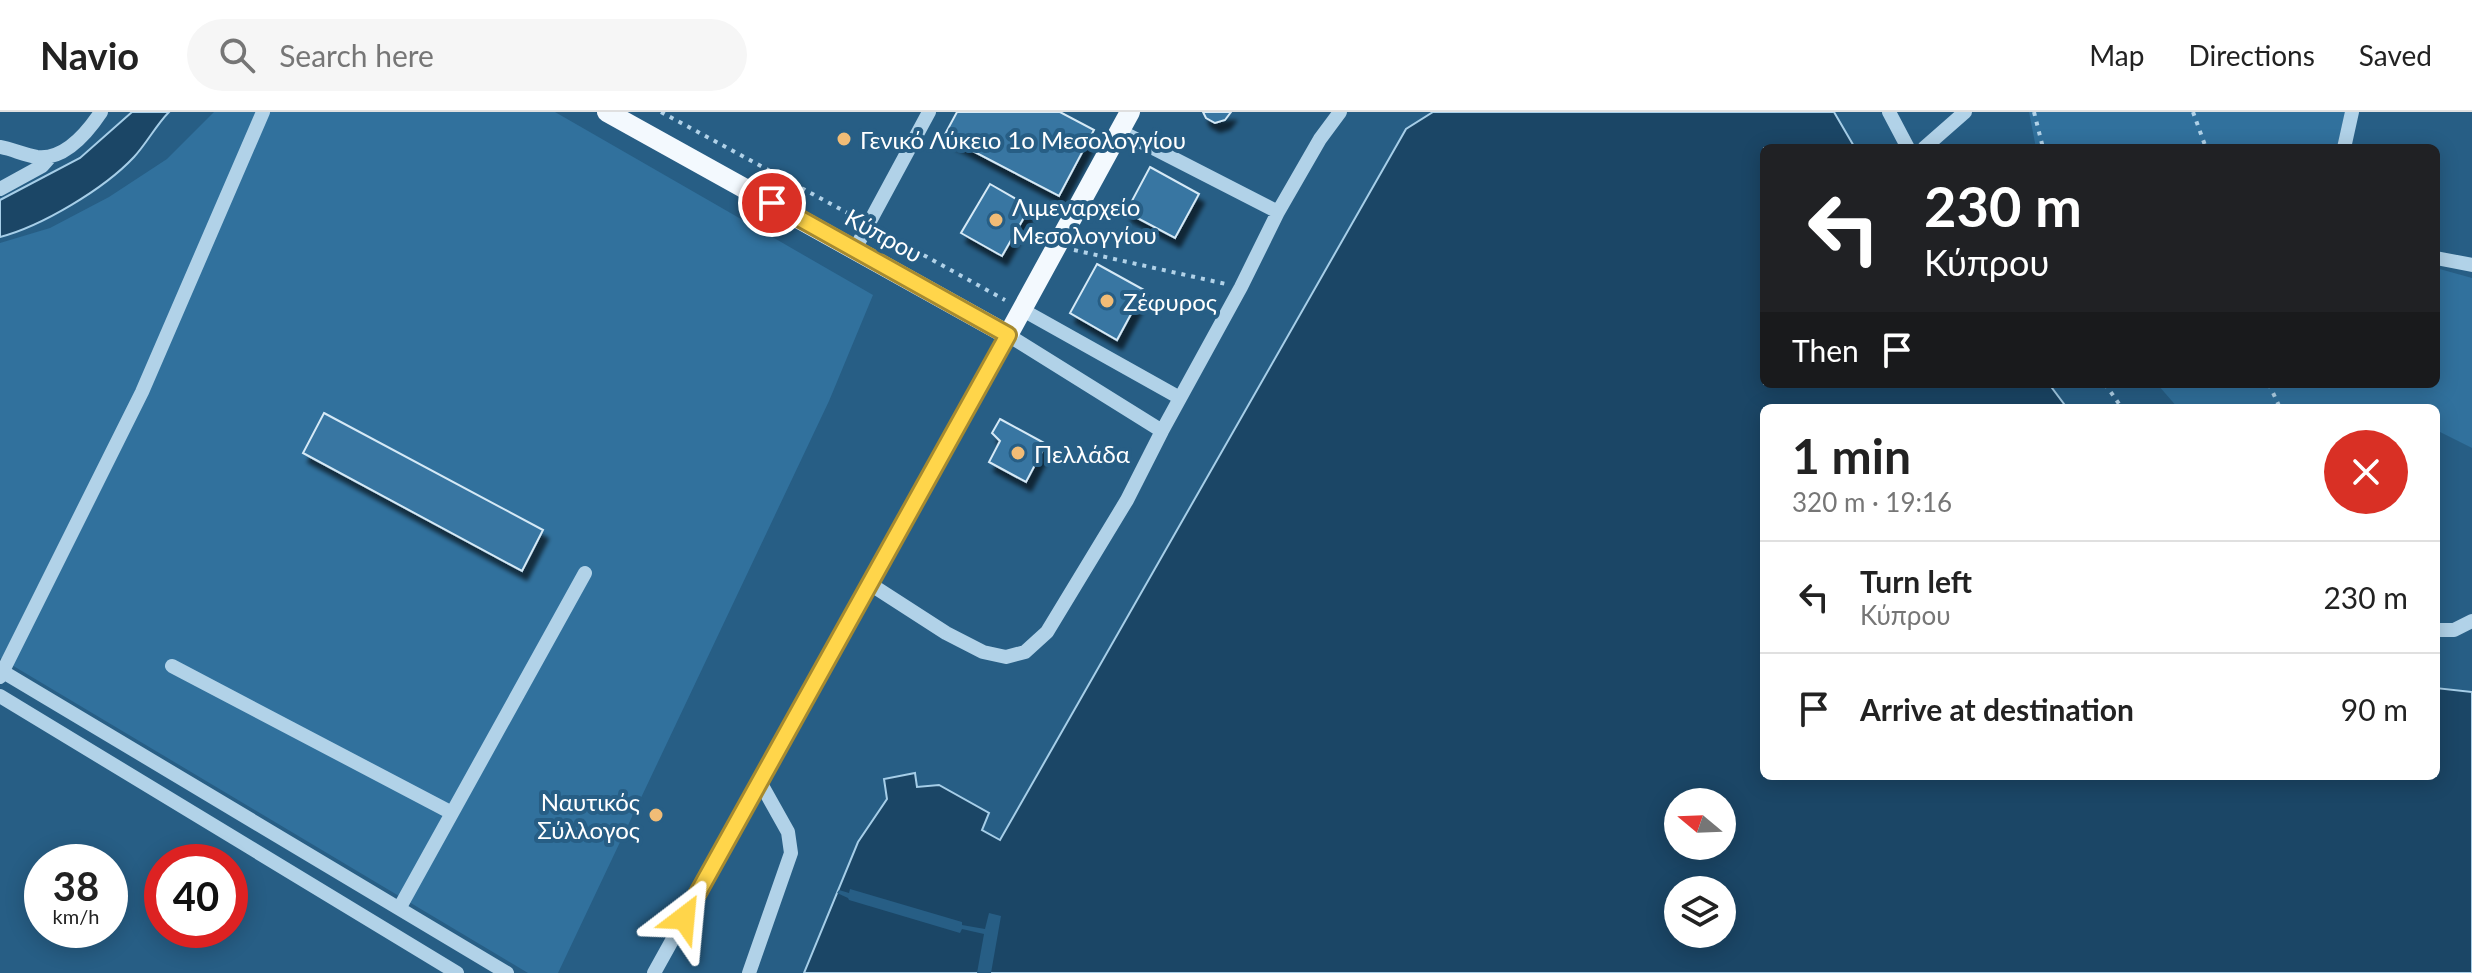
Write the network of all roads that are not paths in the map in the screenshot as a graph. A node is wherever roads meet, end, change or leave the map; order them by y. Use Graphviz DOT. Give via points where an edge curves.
graph roads {
  1 [pos="101,112"];
  2 [pos="263,112"];
  3 [pos="607,112"];
  4 [pos="929,112"];
  5 [pos="1130,112"];
  6 [pos="1340,112"];
  7 [pos="1889,112"];
  8 [pos="1965,112"];
  9 [pos="2352,112"];
  10 [pos="1120,131"];
  11 [pos="1906,144"];
  12 [pos="1929,144"];
  13 [pos="2345,144"];
  14 [pos="0,147"];
  15 [pos="50,157"];
  16 [pos="0,189"];
  17 [pos="1278,212"];
  18 [pos="855,249"];
  19 [pos="2440,259"];
  20 [pos="2472,265"];
  21 [pos="1021,309"];
  22 [pos="1008,335"];
  23 [pos="1180,398"];
  24 [pos="1162,431"];
  25 [pos="585,573"];
  26 [pos="870,584"];
  27 [pos="2472,621"];
  28 [pos="2440,630"];
  29 [pos="172,666"];
  30 [pos="1,673"];
  31 [pos="0,696"];
  32 [pos="760,782"];
  33 [pos="452,813"];
  34 [pos="400,907"];
  35 [pos="457,973"];
  36 [pos="507,973"];
  37 [pos="654,973"];
  38 [pos="749,973"];
  1 -- 15 [label="street" via="77,140"];
  2 -- 30 [label="street" via="142,392"];
  3 -- 18 [label="main road, Κύπρου"];
  4 -- 18 [label="street"];
  5 -- 10 [label="main road"];
  6 -- 17 [label="street"];
  7 -- 11 [label="street"];
  8 -- 12 [label="street"];
  9 -- 13 [label="street"];
  10 -- 17 [label="street"];
  10 -- 21 [label="main road"];
  14 -- 15 [label="street"];
  15 -- 16 [label="street"];
  17 -- 23 [label="street"];
  18 -- 22 [label="main road, Κύπρου"];
  19 -- 20 [label="street"];
  21 -- 22 [label="main road"];
  21 -- 23 [label="street"];
  22 -- 24 [label="street"];
  22 -- 26 [label="street"];
  23 -- 24 [label="street"];
  24 -- 26 [label="street" via="1075,588 1047,632 1025,652 1006,657 983,652"];
  25 -- 33 [label="street"];
  26 -- 32 [label="street"];
  27 -- 28 [label="street"];
  29 -- 33 [label="street"];
  30 -- 34 [label="street"];
  31 -- 35 [label="street"];
  32 -- 37 [label="street"];
  32 -- 38 [label="street" via="788,832 791,853"];
  33 -- 34 [label="street"];
  34 -- 36 [label="street"];
}
